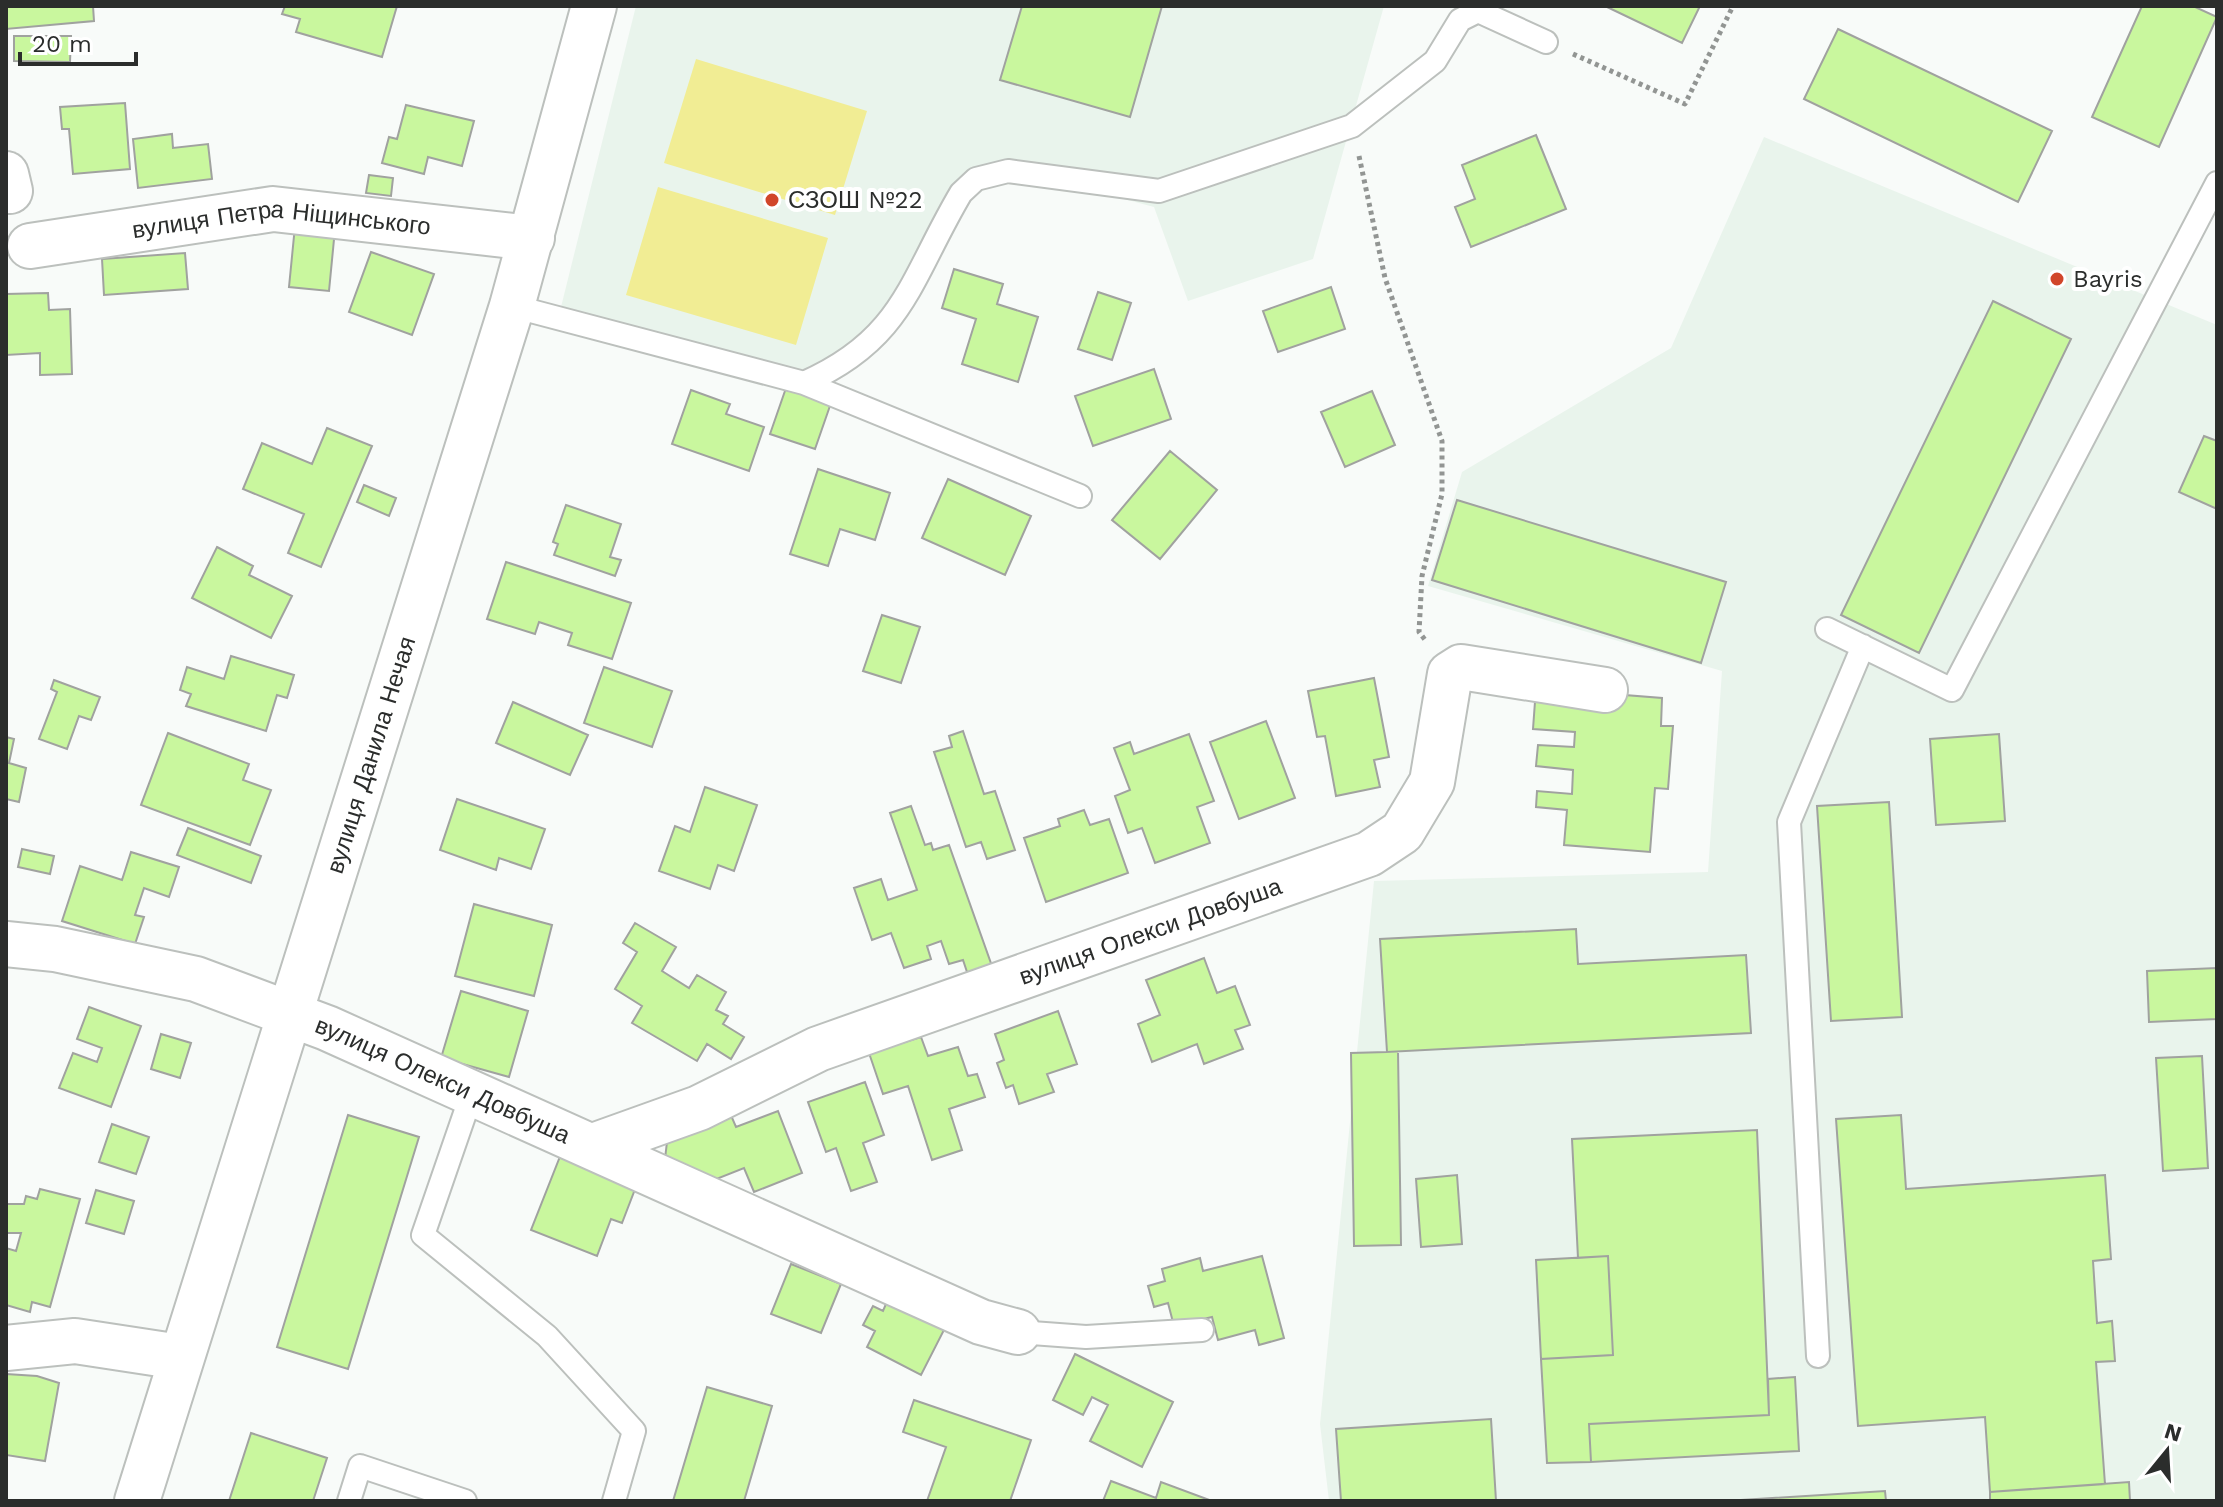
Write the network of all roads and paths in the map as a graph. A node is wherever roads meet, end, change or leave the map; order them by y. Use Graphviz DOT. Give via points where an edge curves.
graph roads {
  1 [pos="594,6"];
  2 [pos="1733,6"];
  3 [pos="1546,42"];
  4 [pos="1352,126"];
  5 [pos="2217,183"];
  6 [pos="532,238"];
  7 [pos="18,248"];
  8 [pos="512,306"];
  9 [pos="804,383"];
  10 [pos="1080,496"];
  11 [pos="1827,629"];
  12 [pos="1863,646"];
  13 [pos="1450,674"];
  14 [pos="1605,690"];
  15 [pos="6,944"];
  16 [pos="292,1015"];
  17 [pos="472,1093"];
  18 [pos="593,1146"];
  19 [pos="1202,1330"];
  20 [pos="1018,1332"];
  21 [pos="6,1348"];
  22 [pos="1818,1356"];
  23 [pos="180,1357"];
  24 [pos="137,1501"];
  25 [pos="349,1501"];
  26 [pos="465,1501"];
  27 [pos="614,1501"];
  1 -- 6 [label="street, вулиця Данила Нечая"];
  2 -- 3 [label="path" via="1685,104"];
  3 -- 4 [label="lane" via="1478,11 1460,20 1435,61"];
  4 -- 9 [label="lane" via="1159,191 1008,171 976,179 961,193 891,320 854,358"];
  4 -- 13 [label="path" via="1385,278 1442,441 1442,494 1422,576 1419,632"];
  5 -- 12 [label="lane" via="1952,690"];
  6 -- 7 [label="street, вулиця Петра Ніщинського" via="273,209"];
  6 -- 8 [label="street, вулиця Данила Нечая"];
  8 -- 9 [label="lane"];
  8 -- 16 [label="street, вулиця Данила Нечая"];
  9 -- 10 [label="lane"];
  11 -- 12 [label="lane"];
  12 -- 22 [label="lane" via="1789,822"];
  13 -- 14 [label="street" via="1461,667"];
  13 -- 18 [label="street, вулиця Олекси Довбуша" via="1432,782 1402,832 1369,854 818,1049 699,1108"];
  15 -- 16 [label="street, вулиця Олекси Довбуша" via="196,979"];
  16 -- 17 [label="street, вулиця Олекси Довбуша"];
  16 -- 23 [label="street, вулиця Данила Нечая"];
  17 -- 18 [label="street, вулиця Олекси Довбуша"];
  17 -- 27 [label="lane" via="423,1235 547,1336 634,1431"];
  18 -- 20 [label="street, вулиця Олекси Довбуша" via="981,1322"];
  19 -- 20 [label="lane, вулиця Олекси Довбуша" via="1086,1337"];
  21 -- 23 [label="street" via="75,1341"];
  23 -- 24 [label="street, вулиця Данила Нечая"];
  25 -- 26 [label="lane" via="360,1466"];
}
